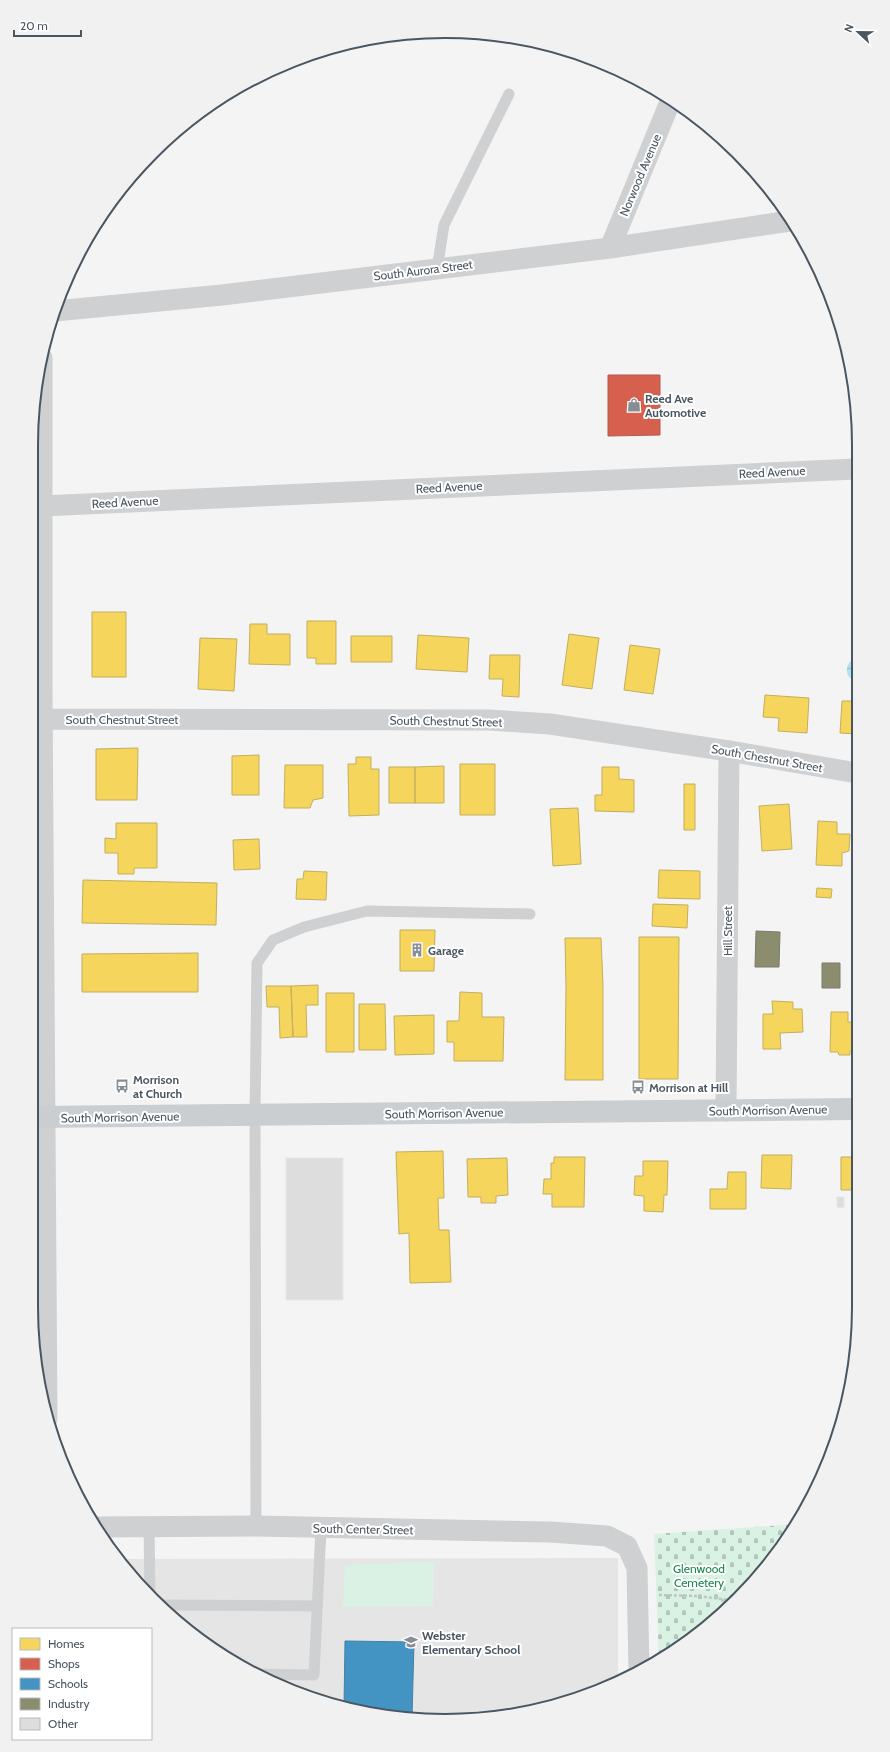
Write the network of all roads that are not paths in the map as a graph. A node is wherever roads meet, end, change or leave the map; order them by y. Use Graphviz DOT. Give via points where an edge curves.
graph roads {
  1 [pos="509,94"];
  2 [pos="669,106"];
  3 [pos="785,222"];
  4 [pos="610,248"];
  5 [pos="437,269"];
  6 [pos="61,310"];
  7 [pos="42,387"];
  8 [pos="852,468"];
  9 [pos="42,506"];
  10 [pos="38,676"];
  11 [pos="38,719"];
  12 [pos="729,751"];
  13 [pos="852,772"];
  14 [pos="530,914"];
  15 [pos="852,1109"];
  16 [pos="726,1111"];
  17 [pos="255,1115"];
  18 [pos="38,1117"];
  19 [pos="39,1213"];
  20 [pos="39,1285"];
  21 [pos="45,1379"];
  22 [pos="256,1526"];
  23 [pos="103,1527"];
  24 [pos="149,1527"];
  25 [pos="321,1528"];
  26 [pos="150,1587"];
  27 [pos="168,1605"];
  28 [pos="317,1606"];
  29 [pos="639,1664"];
  30 [pos="270,1674"];
  1 -- 5 [label="lane" via="444,225"];
  2 -- 4 [label="street, Norwood Avenue"];
  3 -- 4 [label="street, South Aurora Street"];
  4 -- 5 [label="street, South Aurora Street"];
  5 -- 6 [label="street, South Aurora Street" via="222,295"];
  7 -- 9 [label="street"];
  8 -- 9 [label="street, Reed Avenue"];
  9 -- 10 [label="street"];
  11 -- 12 [label="street, South Chestnut Street" via="489,720 550,724"];
  12 -- 13 [label="street, South Chestnut Street"];
  12 -- 16 [label="street, Hill Street"];
  14 -- 17 [label="lane" via="367,911 304,927 274,940 257,963"];
  15 -- 16 [label="main road, South Morrison Avenue"];
  16 -- 17 [label="main road, South Morrison Avenue"];
  17 -- 18 [label="main road, South Morrison Avenue"];
  17 -- 22 [label="lane"];
  18 -- 19 [label="street"];
  19 -- 20 [label="street"];
  20 -- 21 [label="street"];
  22 -- 24 [label="street, South Center Street"];
  22 -- 25 [label="street, South Center Street"];
  23 -- 24 [label="street, South Center Street"];
  24 -- 26 [label="lane"];
  25 -- 28 [label="lane"];
  25 -- 29 [label="street, South Center Street" via="550,1532 607,1536 627,1546 637,1568"];
  27 -- 28 [label="lane"];
  28 -- 30 [label="lane" via="314,1675"];
}
